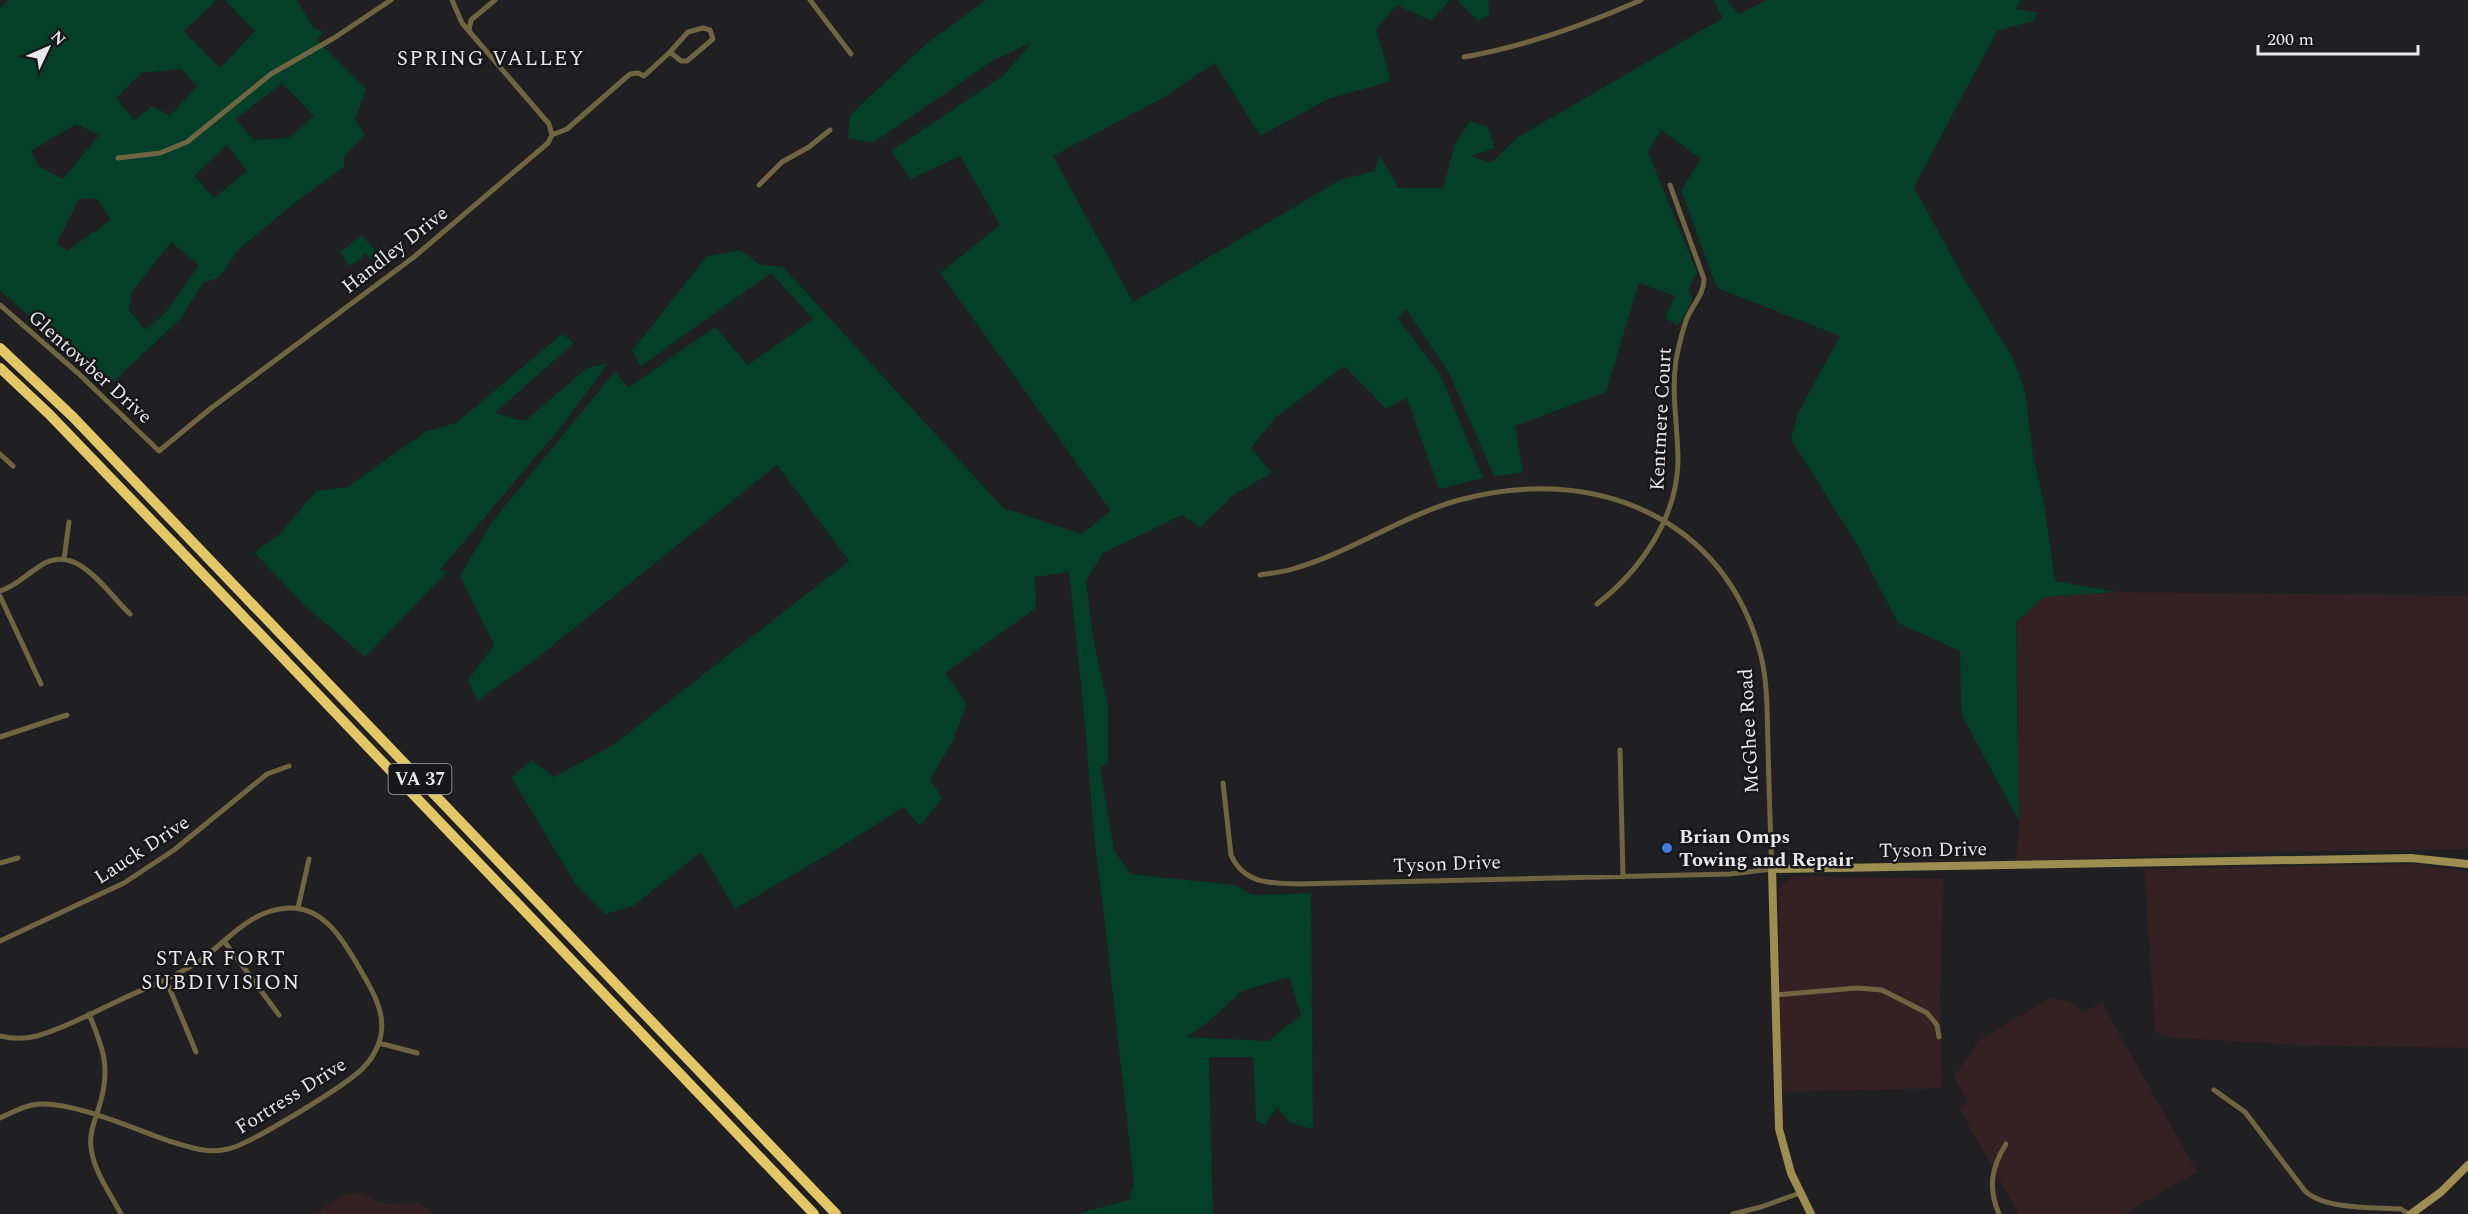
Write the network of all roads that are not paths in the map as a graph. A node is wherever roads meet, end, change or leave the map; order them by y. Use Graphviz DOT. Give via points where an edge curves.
graph roads {
  1 [pos="391,0"];
  2 [pos="452,0"];
  3 [pos="495,0"];
  4 [pos="810,0"];
  5 [pos="1641,0"];
  6 [pos="470,32"];
  7 [pos="670,52"];
  8 [pos="851,54"];
  9 [pos="1464,57"];
  10 [pos="830,130"];
  11 [pos="552,135"];
  12 [pos="118,158"];
  13 [pos="759,185"];
  14 [pos="1670,185"];
  15 [pos="0,305"];
  16 [pos="0,348"];
  17 [pos="0,368"];
  18 [pos="159,451"];
  19 [pos="0,454"];
  20 [pos="14,466"];
  21 [pos="1664,521"];
  22 [pos="69,522"];
  23 [pos="64,559"];
  24 [pos="1260,575"];
  25 [pos="0,591"];
  26 [pos="0,596"];
  27 [pos="1597,604"];
  28 [pos="130,614"];
  29 [pos="40,684"];
  30 [pos="67,715"];
  31 [pos="0,737"];
  32 [pos="1620,750"];
  33 [pos="289,766"];
  34 [pos="1223,783"];
  35 [pos="18,858"];
  36 [pos="309,859"];
  37 [pos="0,863"];
  38 [pos="2468,864"];
  39 [pos="1772,869"];
  40 [pos="1623,877"];
  41 [pos="298,908"];
  42 [pos="224,940"];
  43 [pos="0,941"];
  44 [pos="166,980"];
  45 [pos="1775,994"];
  46 [pos="89,1014"];
  47 [pos="279,1015"];
  48 [pos="0,1036"];
  49 [pos="1939,1037"];
  50 [pos="379,1043"];
  51 [pos="196,1053"];
  52 [pos="417,1053"];
  53 [pos="2214,1090"];
  54 [pos="97,1116"];
  55 [pos="0,1118"];
  56 [pos="2006,1144"];
  57 [pos="2468,1165"];
  58 [pos="1800,1193"];
  59 [pos="121,1214"];
  60 [pos="814,1214"];
  61 [pos="836,1214"];
  62 [pos="1733,1214"];
  63 [pos="1810,1214"];
  64 [pos="1999,1214"];
  65 [pos="2410,1214"];
  1 -- 12 [label="street" via="271,74 187,142 159,153"];
  2 -- 6 [label="street" via="459,19"];
  3 -- 6 [label="street" via="470,22"];
  4 -- 8 [label="street"];
  5 -- 9 [label="street" via="1543,39"];
  6 -- 11 [label="street" via="549,124"];
  7 -- 7 [label="street" via="694,30 706,28 714,36 712,42 687,61"];
  7 -- 11 [label="street, Handley Drive" via="644,76 630,74 567,129"];
  10 -- 13 [label="street" via="782,162"];
  11 -- 18 [label="street, Handley Drive" via="548,143 414,257"];
  14 -- 21 [label="street, Kentmere Court" via="1704,286 1679,346 1673,399 1677,474"];
  15 -- 18 [label="street, Glentowber Drive"];
  16 -- 61 [label="highway, VA 37" via="82,425"];
  17 -- 60 [label="highway, VA 37" via="162,531"];
  19 -- 20 [label="street"];
  21 -- 24 [label="street, McGhee Road" via="1631,504 1581,490 1507,491 1438,506 1295,568"];
  21 -- 27 [label="street, Kentmere Court" via="1638,564"];
  21 -- 39 [label="street, McGhee Road" via="1700,549 1720,572 1740,600 1756,639 1766,680"];
  22 -- 23 [label="street"];
  23 -- 25 [label="street" via="46,562"];
  23 -- 28 [label="street" via="83,567"];
  26 -- 29 [label="street"];
  30 -- 31 [label="street"];
  32 -- 40 [label="street"];
  33 -- 43 [label="street, Lauck Drive" via="267,774 174,850 124,883"];
  34 -- 40 [label="street, Tyson Drive" via="1231,855 1243,872 1259,881 1297,884"];
  35 -- 37 [label="street"];
  36 -- 41 [label="street"];
  38 -- 39 [label="street, Tyson Drive" via="2411,858"];
  39 -- 40 [label="street, Tyson Drive"];
  39 -- 45 [label="street, McGhee Road"];
  41 -- 42 [label="street" via="266,912"];
  41 -- 50 [label="street" via="329,924 350,951 379,1005"];
  42 -- 44 [label="street" via="198,962"];
  42 -- 47 [label="street"];
  44 -- 46 [label="street"];
  44 -- 51 [label="street"];
  45 -- 49 [label="street" via="1882,990 1927,1013 1937,1025"];
  45 -- 58 [label="street, McGhee Road" via="1779,1129"];
  46 -- 48 [label="street" via="36,1036"];
  46 -- 54 [label="street" via="106,1064"];
  50 -- 52 [label="street"];
  50 -- 54 [label="street, Fortress Drive" via="356,1075 229,1149 186,1147"];
  53 -- 65 [label="street" via="2245,1112 2311,1196 2327,1203 2401,1209"];
  54 -- 55 [label="street, Fortress Drive" via="38,1104"];
  54 -- 59 [label="street" via="91,1149"];
  56 -- 64 [label="street" via="1991,1179"];
  57 -- 65 [label="street" via="2441,1192"];
  58 -- 62 [label="street"];
  58 -- 63 [label="street, McGhee Road"];
}
